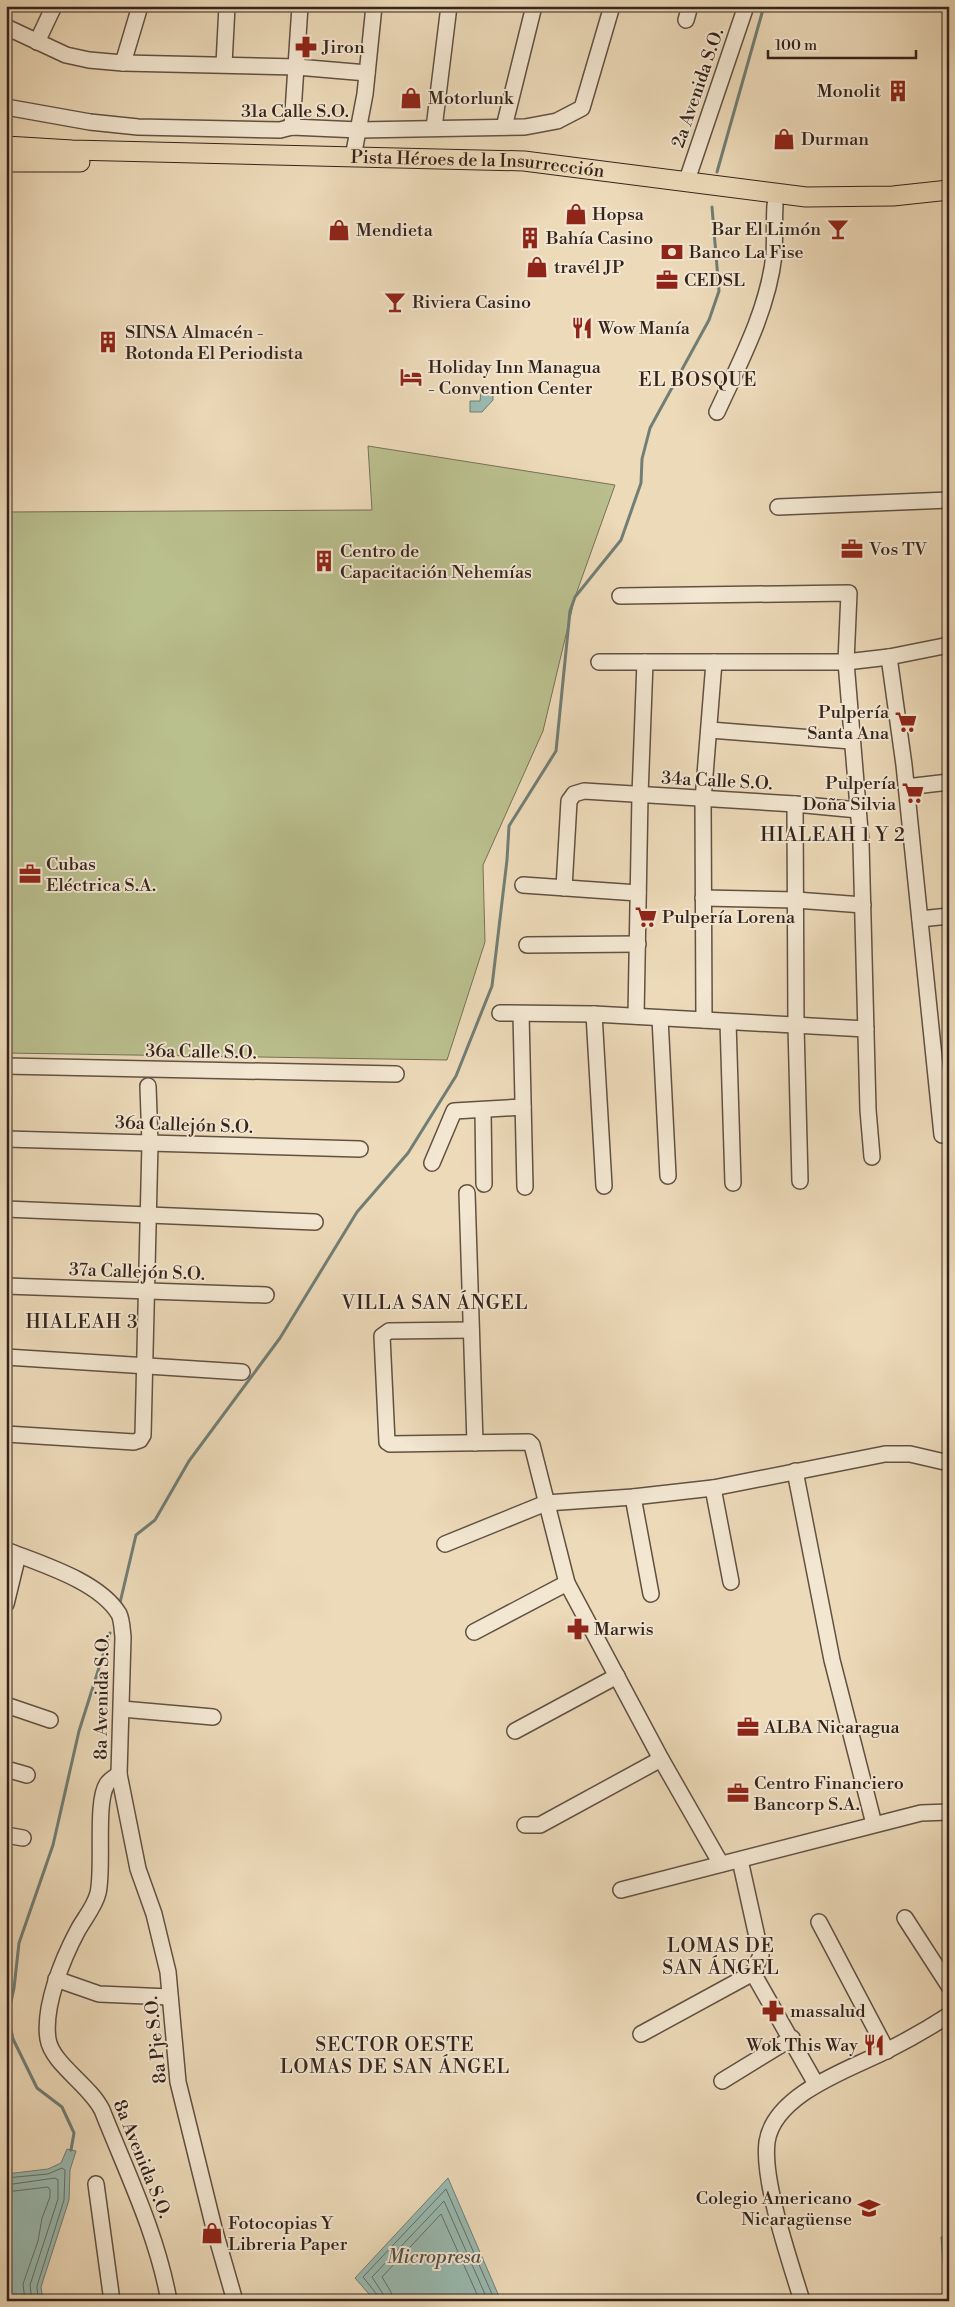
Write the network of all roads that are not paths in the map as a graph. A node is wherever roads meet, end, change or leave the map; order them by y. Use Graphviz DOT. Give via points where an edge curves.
graph roads {
  1 [pos="54,6"];
  2 [pos="140,6"];
  3 [pos="227,6"];
  4 [pos="300,6"];
  5 [pos="374,6"];
  6 [pos="449,6"];
  7 [pos="534,6"];
  8 [pos="612,6"];
  9 [pos="746,6"];
  10 [pos="6,26"];
  11 [pos="37,42"];
  12 [pos="123,64"];
  13 [pos="224,64"];
  14 [pos="297,67"];
  15 [pos="367,73"];
  16 [pos="6,107"];
  17 [pos="504,127"];
  18 [pos="434,128"];
  19 [pos="286,129"];
  20 [pos="359,130"];
  21 [pos="6,146"];
  22 [pos="273,155"];
  23 [pos="353,157"];
  24 [pos="6,162"];
  25 [pos="686,182"];
  26 [pos="949,190"];
  27 [pos="949,202"];
  28 [pos="775,205"];
  29 [pos="717,412"];
  30 [pos="949,500"];
  31 [pos="778,507"];
  32 [pos="620,596"];
  33 [pos="949,645"];
  34 [pos="889,657"];
  35 [pos="599,662"];
  36 [pos="645,662"];
  37 [pos="714,662"];
  38 [pos="846,662"];
  39 [pos="710,730"];
  40 [pos="851,740"];
  41 [pos="949,782"];
  42 [pos="906,787"];
  43 [pos="640,795"];
  44 [pos="703,800"];
  45 [pos="795,804"];
  46 [pos="858,810"];
  47 [pos="523,884"];
  48 [pos="564,888"];
  49 [pos="638,894"];
  50 [pos="703,898"];
  51 [pos="796,900"];
  52 [pos="863,905"];
  53 [pos="949,916"];
  54 [pos="920,919"];
  55 [pos="638,944"];
  56 [pos="527,945"];
  57 [pos="500,1013"];
  58 [pos="521,1014"];
  59 [pos="594,1014"];
  60 [pos="636,1016"];
  61 [pos="660,1018"];
  62 [pos="704,1020"];
  63 [pos="728,1022"];
  64 [pos="796,1026"];
  65 [pos="866,1029"];
  66 [pos="6,1066"];
  67 [pos="396,1074"];
  68 [pos="148,1086"];
  69 [pos="523,1108"];
  70 [pos="483,1110"];
  71 [pos="942,1135"];
  72 [pos="6,1139"];
  73 [pos="150,1143"];
  74 [pos="360,1149"];
  75 [pos="872,1157"];
  76 [pos="432,1163"];
  77 [pos="668,1176"];
  78 [pos="800,1181"];
  79 [pos="733,1183"];
  80 [pos="484,1184"];
  81 [pos="604,1186"];
  82 [pos="525,1187"];
  83 [pos="467,1193"];
  84 [pos="6,1209"];
  85 [pos="148,1214"];
  86 [pos="315,1222"];
  87 [pos="6,1286"];
  88 [pos="145,1291"];
  89 [pos="266,1295"];
  90 [pos="471,1330"];
  91 [pos="6,1357"];
  92 [pos="145,1365"];
  93 [pos="242,1372"];
  94 [pos="6,1434"];
  95 [pos="475,1443"];
  96 [pos="949,1463"];
  97 [pos="795,1471"];
  98 [pos="713,1488"];
  99 [pos="633,1497"];
  100 [pos="546,1503"];
  101 [pos="446,1544"];
  102 [pos="12,1553"];
  103 [pos="731,1582"];
  104 [pos="567,1583"];
  105 [pos="651,1594"];
  106 [pos="6,1604"];
  107 [pos="474,1632"];
  108 [pos="617,1676"];
  109 [pos="6,1705"];
  110 [pos="122,1709"];
  111 [pos="213,1717"];
  112 [pos="50,1720"];
  113 [pos="515,1732"];
  114 [pos="661,1759"];
  115 [pos="6,1769"];
  116 [pos="118,1774"];
  117 [pos="27,1775"];
  118 [pos="949,1812"];
  119 [pos="874,1824"];
  120 [pos="525,1826"];
  121 [pos="6,1835"];
  122 [pos="23,1838"];
  123 [pos="740,1860"];
  124 [pos="721,1864"];
  125 [pos="621,1890"];
  126 [pos="905,1918"];
  127 [pos="819,1922"];
  128 [pos="753,1973"];
  129 [pos="56,1978"];
  130 [pos="949,1986"];
  131 [pos="170,1997"];
  132 [pos="949,2014"];
  133 [pos="642,2034"];
  134 [pos="792,2038"];
  135 [pos="887,2050"];
  136 [pos="722,2081"];
  137 [pos="816,2084"];
  138 [pos="96,2184"];
  139 [pos="112,2301"];
  140 [pos="169,2301"];
  141 [pos="235,2301"];
  142 [pos="802,2301"];
  1 -- 11 [label="street"];
  2 -- 12 [label="street"];
  3 -- 13 [label="street"];
  4 -- 14 [label="street"];
  5 -- 15 [label="street"];
  6 -- 18 [label="street"];
  7 -- 17 [label="street"];
  8 -- 17 [label="street, 31a Calle S.O." via="582,108 557,121"];
  9 -- 25 [label="street, 2a Avenida S.O."];
  10 -- 11 [label="street"];
  11 -- 12 [label="street" via="66,55"];
  12 -- 13 [label="street"];
  13 -- 14 [label="street"];
  14 -- 15 [label="street"];
  14 -- 19 [label="street"];
  15 -- 20 [label="street"];
  16 -- 19 [label="street, 31a Calle S.O." via="138,128"];
  17 -- 18 [label="street, 31a Calle S.O."];
  18 -- 20 [label="street, 31a Calle S.O."];
  19 -- 20 [label="street, 31a Calle S.O."];
  19 -- 22 [label="street" via="275,136"];
  20 -- 23 [label="street"];
  21 -- 22 [label="main road, Pista Héroes de la Insurrección"];
  22 -- 23 [label="main road, Pista Héroes de la Insurrección"];
  23 -- 25 [label="main road, Pista Héroes de la Insurrección" via="524,161"];
  24 -- 28 [label="main road, Pista Héroes de la Insurrección" via="530,172"];
  25 -- 26 [label="main road, Pista Héroes de la Insurrección" via="806,197 893,196"];
  27 -- 28 [label="main road, Pista Héroes de la Insurrección" via="904,208 846,209"];
  28 -- 29 [label="street" via="774,256 764,302"];
  30 -- 31 [label="street"];
  32 -- 38 [label="street" via="849,593"];
  33 -- 34 [label="street"];
  34 -- 38 [label="street"];
  34 -- 42 [label="street"];
  35 -- 36 [label="street"];
  36 -- 37 [label="street"];
  36 -- 43 [label="street"];
  37 -- 38 [label="street"];
  37 -- 39 [label="street"];
  38 -- 40 [label="street"];
  39 -- 40 [label="street"];
  39 -- 44 [label="street"];
  40 -- 46 [label="street"];
  41 -- 42 [label="street"];
  42 -- 54 [label="street"];
  43 -- 44 [label="street, 34a Calle S.O."];
  43 -- 48 [label="street, 34a Calle S.O." via="584,791 574,794 569,801"];
  43 -- 49 [label="street"];
  44 -- 45 [label="street, 34a Calle S.O."];
  44 -- 50 [label="street"];
  45 -- 46 [label="street, 34a Calle S.O."];
  45 -- 51 [label="street"];
  46 -- 52 [label="street"];
  47 -- 48 [label="street"];
  48 -- 49 [label="street"];
  49 -- 55 [label="street"];
  50 -- 51 [label="street"];
  50 -- 62 [label="street"];
  51 -- 52 [label="street"];
  51 -- 64 [label="street"];
  52 -- 65 [label="street"];
  53 -- 54 [label="street"];
  54 -- 71 [label="street"];
  55 -- 56 [label="street"];
  55 -- 60 [label="street"];
  57 -- 58 [label="street"];
  58 -- 59 [label="street"];
  58 -- 69 [label="street"];
  59 -- 60 [label="street"];
  59 -- 81 [label="street"];
  60 -- 61 [label="street"];
  61 -- 62 [label="street"];
  61 -- 77 [label="street"];
  62 -- 63 [label="street"];
  63 -- 64 [label="street"];
  63 -- 79 [label="street"];
  64 -- 65 [label="street"];
  64 -- 78 [label="street"];
  65 -- 75 [label="street"];
  66 -- 67 [label="street, 36a Calle S.O."];
  68 -- 73 [label="street"];
  69 -- 70 [label="street"];
  69 -- 82 [label="street"];
  70 -- 76 [label="street" via="454,1111"];
  70 -- 80 [label="street"];
  72 -- 73 [label="street, 36a Callejón S.O."];
  73 -- 74 [label="street, 36a Callejón S.O."];
  73 -- 85 [label="street"];
  83 -- 90 [label="street"];
  84 -- 85 [label="street"];
  85 -- 86 [label="street"];
  85 -- 88 [label="street"];
  87 -- 88 [label="street, 37a Callejón S.O."];
  88 -- 89 [label="street, 37a Callejón S.O."];
  88 -- 92 [label="street"];
  90 -- 95 [label="street"];
  90 -- 95 [label="street" via="390,1330 382,1336 382,1341 387,1442"];
  91 -- 92 [label="street"];
  92 -- 93 [label="street"];
  92 -- 94 [label="street" via="143,1436 140,1440"];
  95 -- 100 [label="street" via="529,1442"];
  96 -- 97 [label="street" via="910,1454 885,1454"];
  97 -- 98 [label="street"];
  97 -- 119 [label="street" via="832,1660"];
  98 -- 99 [label="street"];
  98 -- 103 [label="street"];
  99 -- 100 [label="street"];
  99 -- 105 [label="street"];
  100 -- 101 [label="street"];
  100 -- 104 [label="street"];
  102 -- 106 [label="street"];
  102 -- 110 [label="street, 8a Avenida S.O." via="73,1578 104,1596 119,1615 123,1636"];
  104 -- 107 [label="street"];
  104 -- 108 [label="street"];
  108 -- 113 [label="street"];
  108 -- 114 [label="street"];
  109 -- 112 [label="street"];
  110 -- 111 [label="street"];
  110 -- 116 [label="street, 8a Avenida S.O."];
  114 -- 120 [label="street" via="540,1825"];
  114 -- 124 [label="street"];
  115 -- 117 [label="street"];
  116 -- 129 [label="street, 8a Avenida S.O." via="107,1784 101,1806 98,1894"];
  116 -- 131 [label="street, 8a Pje S.O." via="138,1869 154,1914 168,1972"];
  118 -- 119 [label="street" via="921,1813"];
  119 -- 123 [label="street"];
  121 -- 122 [label="street"];
  123 -- 124 [label="street"];
  123 -- 128 [label="street" via="761,1955"];
  124 -- 125 [label="street"];
  126 -- 130 [label="street"];
  127 -- 135 [label="street"];
  128 -- 133 [label="street"];
  128 -- 134 [label="street"];
  129 -- 131 [label="street" via="99,1994"];
  129 -- 140 [label="street, 8a Avenida S.O." via="48,2027 52,2052 96,2097 149,2226 160,2257"];
  131 -- 141 [label="street, 8a Pje S.O." via="178,2082"];
  132 -- 135 [label="street"];
  134 -- 136 [label="street"];
  134 -- 137 [label="street"];
  135 -- 137 [label="street"];
  137 -- 142 [label="street" via="782,2112 767,2141 770,2184"];
  138 -- 139 [label="street"];
}
